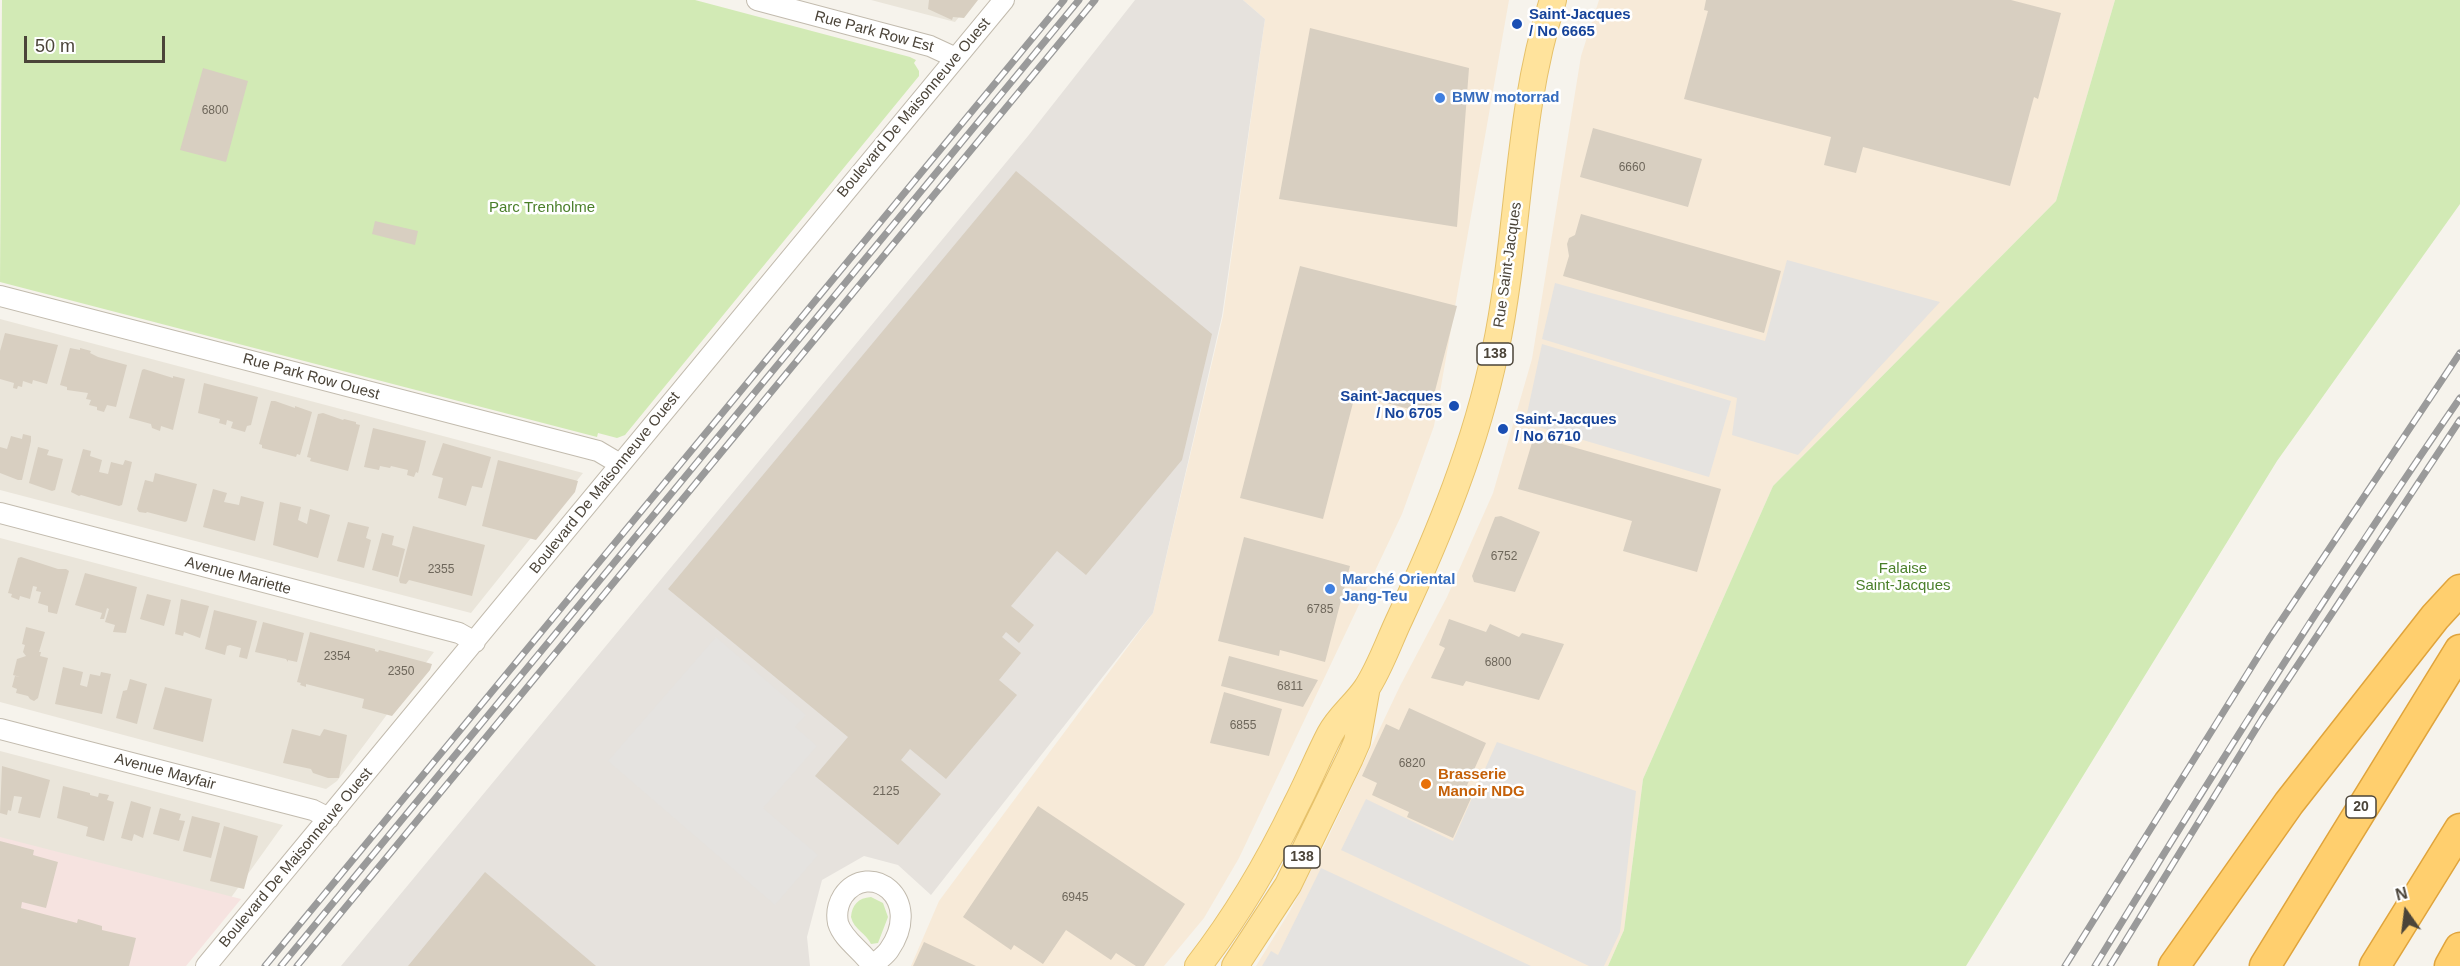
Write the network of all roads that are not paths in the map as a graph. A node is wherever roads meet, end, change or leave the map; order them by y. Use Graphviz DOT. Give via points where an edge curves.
graph roads {
  1 [pos="757,0"];
  2 [pos="1004,0"];
  3 [pos="1553,0"];
  4 [pos="956,58"];
  5 [pos="0,296"];
  6 [pos="620,464"];
  7 [pos="0,513"];
  8 [pos="2460,590"];
  9 [pos="475,642"];
  10 [pos="2460,650"];
  11 [pos="1367,688"];
  12 [pos="0,729"];
  13 [pos="329,818"];
  14 [pos="2460,829"];
  15 [pos="2460,948"];
  16 [pos="206,966"];
  17 [pos="1198,966"];
  18 [pos="1235,966"];
  19 [pos="2174,966"];
  20 [pos="2265,966"];
  21 [pos="2375,966"];
  22 [pos="2450,966"];
  1 -- 4 [label="street, Rue Park Row Est" via="930,46"];
  2 -- 4 [label="street, Boulevard De Maisonneuve Ouest"];
  3 -- 11 [label="main road, Rue Saint-Jacques / 138" via="1531,88 1508,281 1488,383 1440,530"];
  4 -- 6 [label="street, Boulevard De Maisonneuve Ouest"];
  5 -- 6 [label="street, Rue Park Row Ouest" via="598,451"];
  6 -- 9 [label="street, Boulevard De Maisonneuve Ouest"];
  7 -- 9 [label="street, Avenue Mariette" via="448,630"];
  8 -- 19 [label="highway" via="2434,617 2289,803"];
  9 -- 13 [label="street, Boulevard De Maisonneuve Ouest"];
  10 -- 20 [label="highway, 20"];
  11 -- 17 [label="main road, Rue Saint-Jacques / 138" via="1331,732 1263,867"];
  11 -- 18 [label="main road, Rue Saint-Jacques / 138" via="1357,742 1350,758 1288,885"];
  12 -- 13 [label="street, Avenue Mayfair" via="313,810"];
  13 -- 16 [label="street, Boulevard De Maisonneuve Ouest"];
  14 -- 21 [label="highway"];
  15 -- 22 [label="highway"];
}
